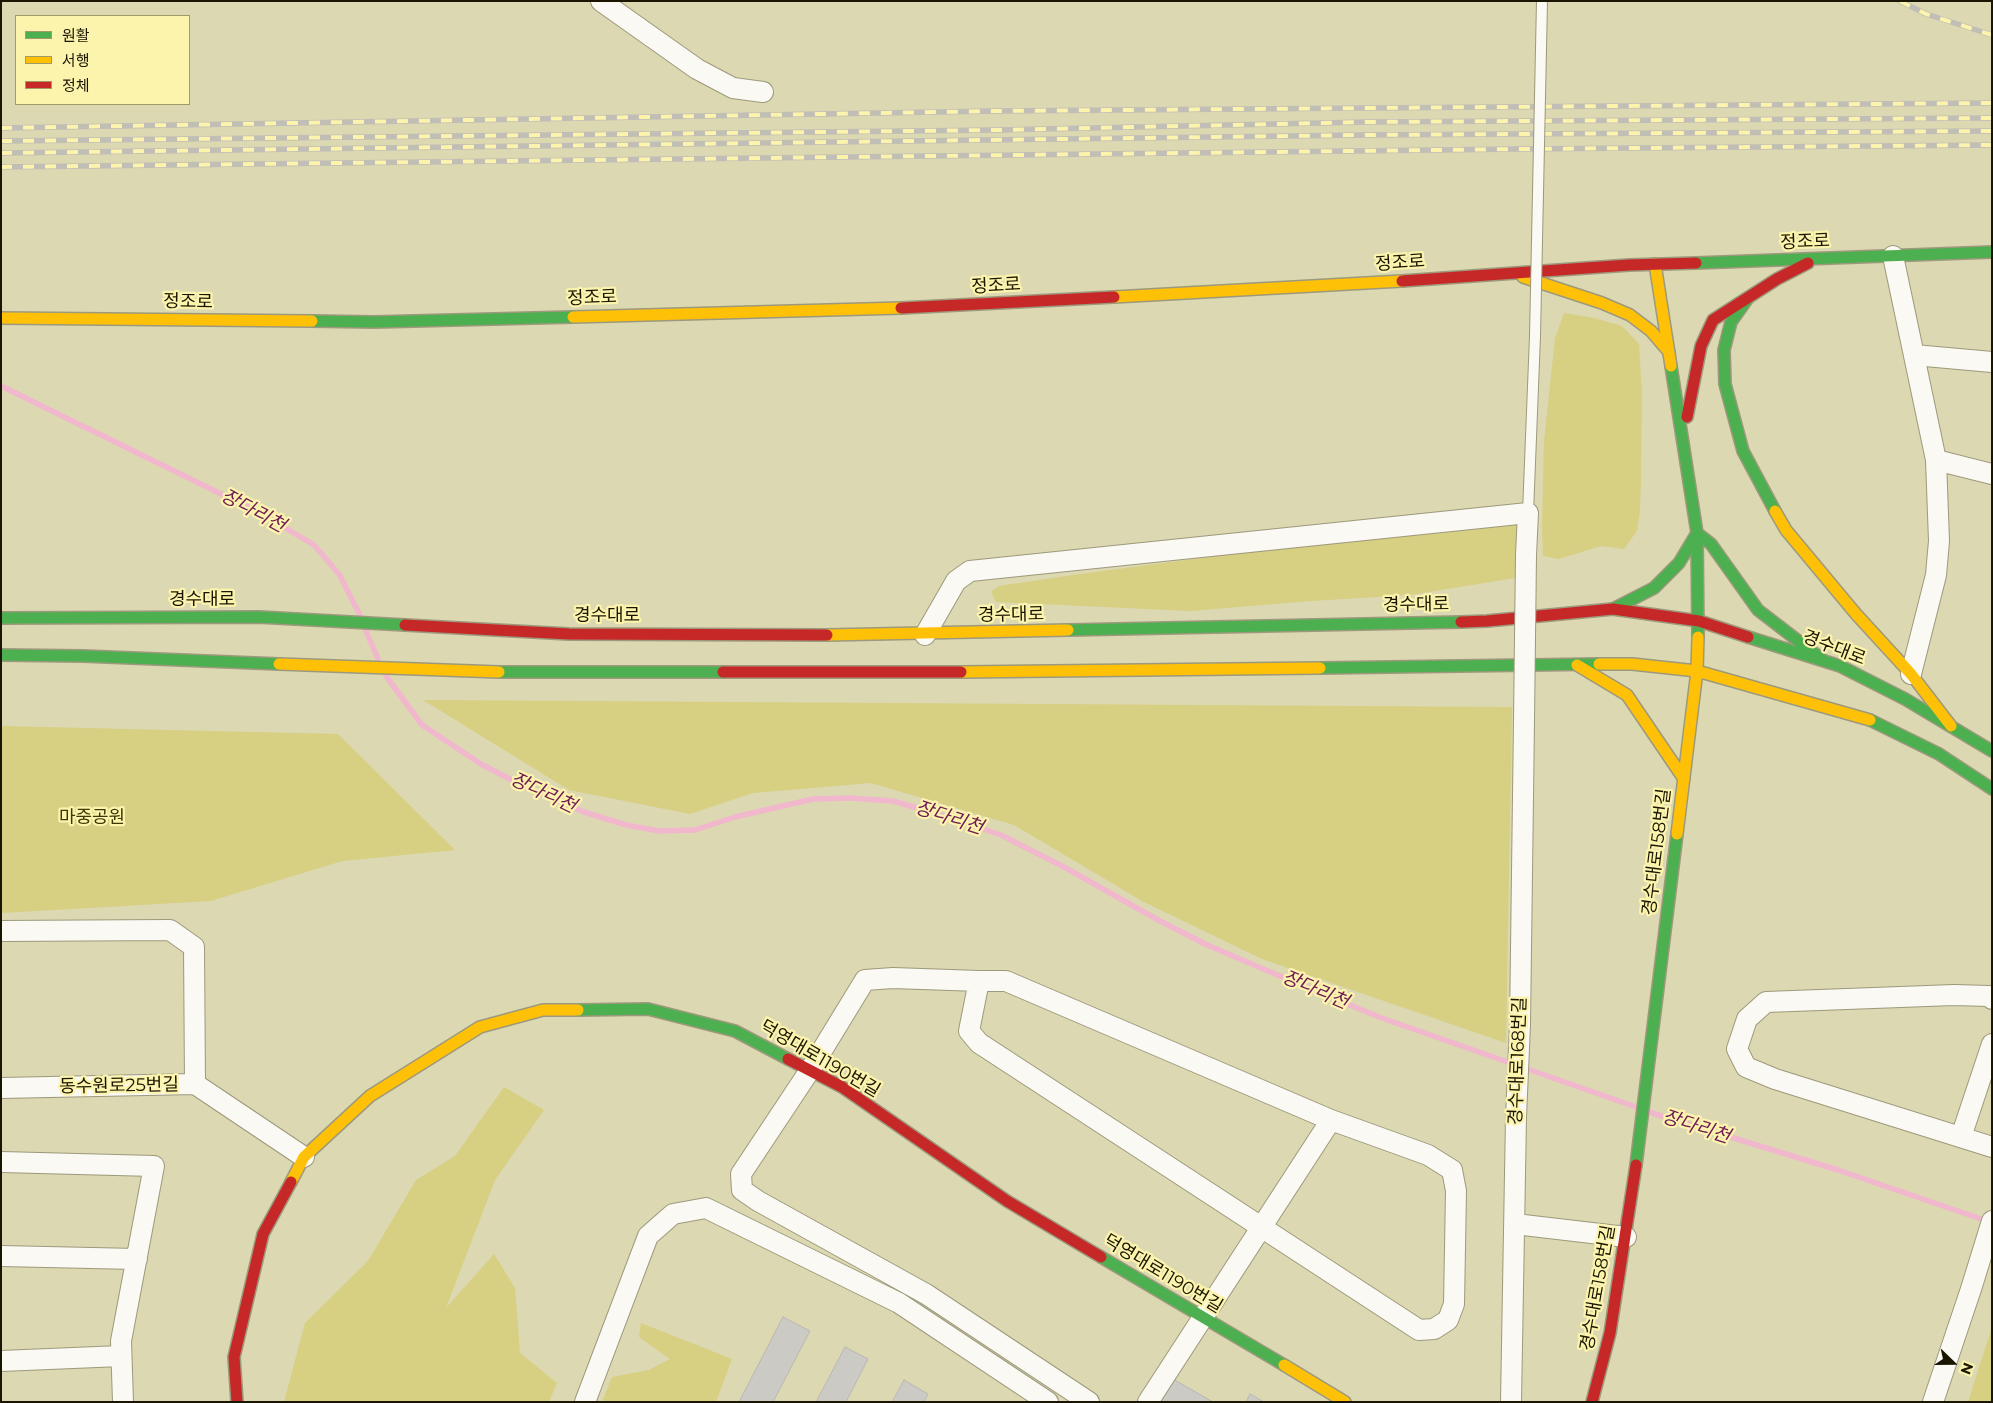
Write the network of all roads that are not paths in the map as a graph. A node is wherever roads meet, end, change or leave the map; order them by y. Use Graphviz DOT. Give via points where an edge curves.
graph roads {
  1 [pos="1542,1"];
  2 [pos="601,7"];
  3 [pos="763,92"];
  4 [pos="1992,252"];
  5 [pos="1893,256"];
  6 [pos="1815,259"];
  7 [pos="1655,264"];
  8 [pos="1510,273"];
  9 [pos="1748,298"];
  10 [pos="1,318"];
  11 [pos="1669,352"];
  12 [pos="1914,354"];
  13 [pos="1992,362"];
  14 [pos="1682,438"];
  15 [pos="1936,460"];
  16 [pos="1992,474"];
  17 [pos="1528,513"];
  18 [pos="1697,533"];
  19 [pos="1613,609"];
  20 [pos="1,618"];
  21 [pos="1699,621"];
  22 [pos="925,635"];
  23 [pos="1,656"];
  24 [pos="1823,660"];
  25 [pos="1577,664"];
  26 [pos="1697,671"];
  27 [pos="1911,674"];
  28 [pos="1953,728"];
  29 [pos="1992,751"];
  30 [pos="1684,779"];
  31 [pos="1992,789"];
  32 [pos="1,931"];
  33 [pos="979,981"];
  34 [pos="1992,999"];
  35 [pos="1992,1044"];
  36 [pos="810,1070"];
  37 [pos="195,1084"];
  38 [pos="1,1088"];
  39 [pos="1332,1120"];
  40 [pos="1961,1137"];
  41 [pos="1992,1147"];
  42 [pos="304,1157"];
  43 [pos="1,1162"];
  44 [pos="1992,1221"];
  45 [pos="1516,1224"];
  46 [pos="1260,1228"];
  47 [pos="1626,1237"];
  48 [pos="1,1256"];
  49 [pos="138,1259"];
  50 [pos="1202,1317"];
  51 [pos="122,1356"];
  52 [pos="1,1361"];
  53 [pos="123,1402"];
  54 [pos="237,1402"];
  55 [pos="585,1402"];
  56 [pos="1048,1402"];
  57 [pos="1089,1402"];
  58 [pos="1148,1402"];
  59 [pos="1345,1402"];
  60 [pos="1511,1402"];
  61 [pos="1592,1402"];
  62 [pos="1933,1402"];
  1 -- 17 [label="lane, bridge"];
  2 -- 3 [label="street" via="697,70 733,88"];
  4 -- 5 [label="main road, 정조로"];
  5 -- 6 [label="main road, 정조로"];
  5 -- 12 [label="street"];
  6 -- 7 [label="main road, 정조로"];
  6 -- 9 [label="main road"];
  7 -- 8 [label="main road, 정조로"];
  7 -- 11 [label="main road, 경수대로158번길"];
  8 -- 10 [label="main road, 정조로" via="931,307 374,322"];
  8 -- 11 [label="main road" via="1630,315 1651,331"];
  9 -- 14 [label="main road" via="1713,320 1701,346"];
  9 -- 27 [label="main road" via="1731,322 1724,350 1725,384 1743,451 1786,530"];
  11 -- 14 [label="main road, 경수대로158번길"];
  12 -- 13 [label="street"];
  12 -- 15 [label="street"];
  14 -- 18 [label="main road, 경수대로158번길"];
  15 -- 16 [label="street"];
  15 -- 27 [label="street" via="1939,541 1936,575"];
  17 -- 22 [label="street" via="970,570 956,581"];
  17 -- 45 [label="street, 경수대로168번길, bridge"];
  18 -- 19 [label="main road" via="1679,563 1654,588"];
  18 -- 21 [label="main road, 경수대로158번길"];
  18 -- 24 [label="main road" via="1711,544 1758,610"];
  19 -- 21 [label="main road, 경수대로"];
  19 -- 22 [label="main road, 경수대로" via="1487,621"];
  20 -- 22 [label="main road, 경수대로" via="259,617 569,634"];
  21 -- 24 [label="main road, 경수대로"];
  21 -- 26 [label="main road, 경수대로158번길"];
  23 -- 25 [label="main road" via="83,656 497,672 923,672"];
  24 -- 28 [label="main road, 경수대로" via="1905,699"];
  25 -- 26 [label="main road" via="1632,664"];
  25 -- 30 [label="main road" via="1627,695"];
  26 -- 30 [label="main road, 경수대로158번길"];
  26 -- 31 [label="main road" via="1866,718 1939,754"];
  27 -- 28 [label="main road"];
  28 -- 29 [label="main road, 경수대로"];
  30 -- 47 [label="main road, 경수대로158번길"];
  32 -- 37 [label="street" via="170,930 194,947"];
  33 -- 36 [label="street" via="864,980"];
  33 -- 39 [label="street" via="1006,982"];
  33 -- 46 [label="street" via="968,1031 979,1043"];
  34 -- 40 [label="street" via="1989,996 1954,994 1766,1002 1747,1019 1737,1049 1746,1067 1768,1076"];
  35 -- 40 [label="street"];
  36 -- 42 [label="main road, 덕영대로1190번길" via="735,1031 648,1009 544,1010 480,1027 370,1096"];
  36 -- 50 [label="main road, 덕영대로1190번길" via="842,1087 1007,1201"];
  36 -- 57 [label="street" via="742,1174 742,1190 758,1202 926,1294"];
  37 -- 38 [label="street, 동수원로25번길"];
  37 -- 42 [label="street, 동수원로25번길"];
  39 -- 46 [label="street"];
  39 -- 46 [label="street" via="1428,1156 1452,1170 1456,1191 1454,1304 1448,1320 1434,1330 1419,1330"];
  40 -- 41 [label="street"];
  42 -- 54 [label="main road, 덕영대로1190번길" via="263,1234 234,1357"];
  43 -- 49 [label="street" via="154,1166"];
  44 -- 62 [label="street"];
  45 -- 47 [label="street"];
  45 -- 60 [label="street, 경수대로168번길"];
  46 -- 50 [label="street"];
  47 -- 61 [label="main road, 경수대로158번길" via="1610,1333"];
  48 -- 49 [label="street"];
  49 -- 51 [label="street" via="121,1341"];
  50 -- 58 [label="street"];
  50 -- 59 [label="main road, 덕영대로1190번길"];
  51 -- 52 [label="street"];
  51 -- 53 [label="street"];
  55 -- 56 [label="street" via="648,1236 673,1214 706,1208 899,1303"];
}
